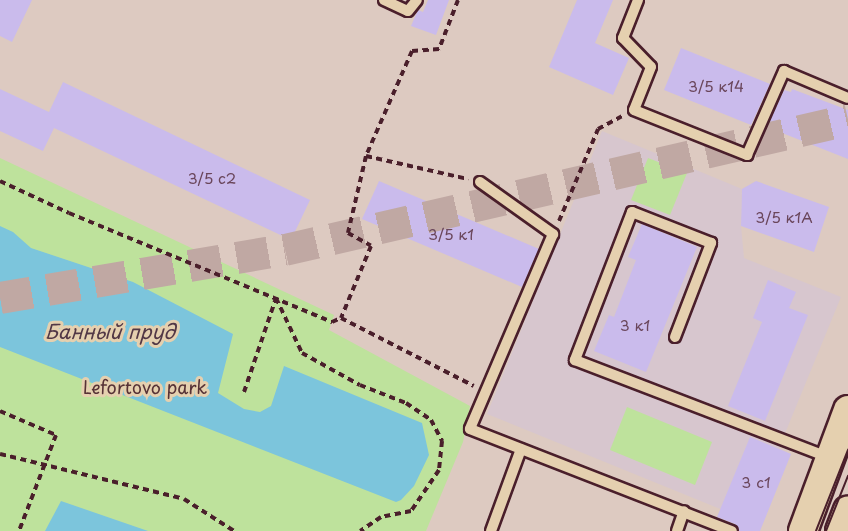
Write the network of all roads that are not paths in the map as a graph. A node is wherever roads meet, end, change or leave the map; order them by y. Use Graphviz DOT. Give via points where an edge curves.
graph roads {
  1 [pos="384,0"];
  2 [pos="417,0"];
  3 [pos="638,0"];
  4 [pos="848,98"];
  5 [pos="480,182"];
  6 [pos="675,337"];
  7 [pos="848,410"];
  8 [pos="521,448"];
  9 [pos="830,458"];
  10 [pos="848,510"];
  11 [pos="684,512"];
  12 [pos="491,531"];
  13 [pos="677,531"];
  14 [pos="732,531"];
  15 [pos="803,531"];
  16 [pos="840,531"];
  1 -- 2 [label="lane" via="408,11"];
  3 -- 4 [label="lane" via="624,38 651,67 634,110 747,155 784,71"];
  5 -- 8 [label="lane" via="554,234 470,429"];
  6 -- 9 [label="lane" via="711,243 632,212 575,360"];
  7 -- 9 [label="main road"];
  8 -- 11 [label="lane"];
  8 -- 12 [label="lane"];
  9 -- 15 [label="main road"];
  10 -- 16 [label="main road"];
  11 -- 13 [label="lane"];
  11 -- 14 [label="lane"];
}
